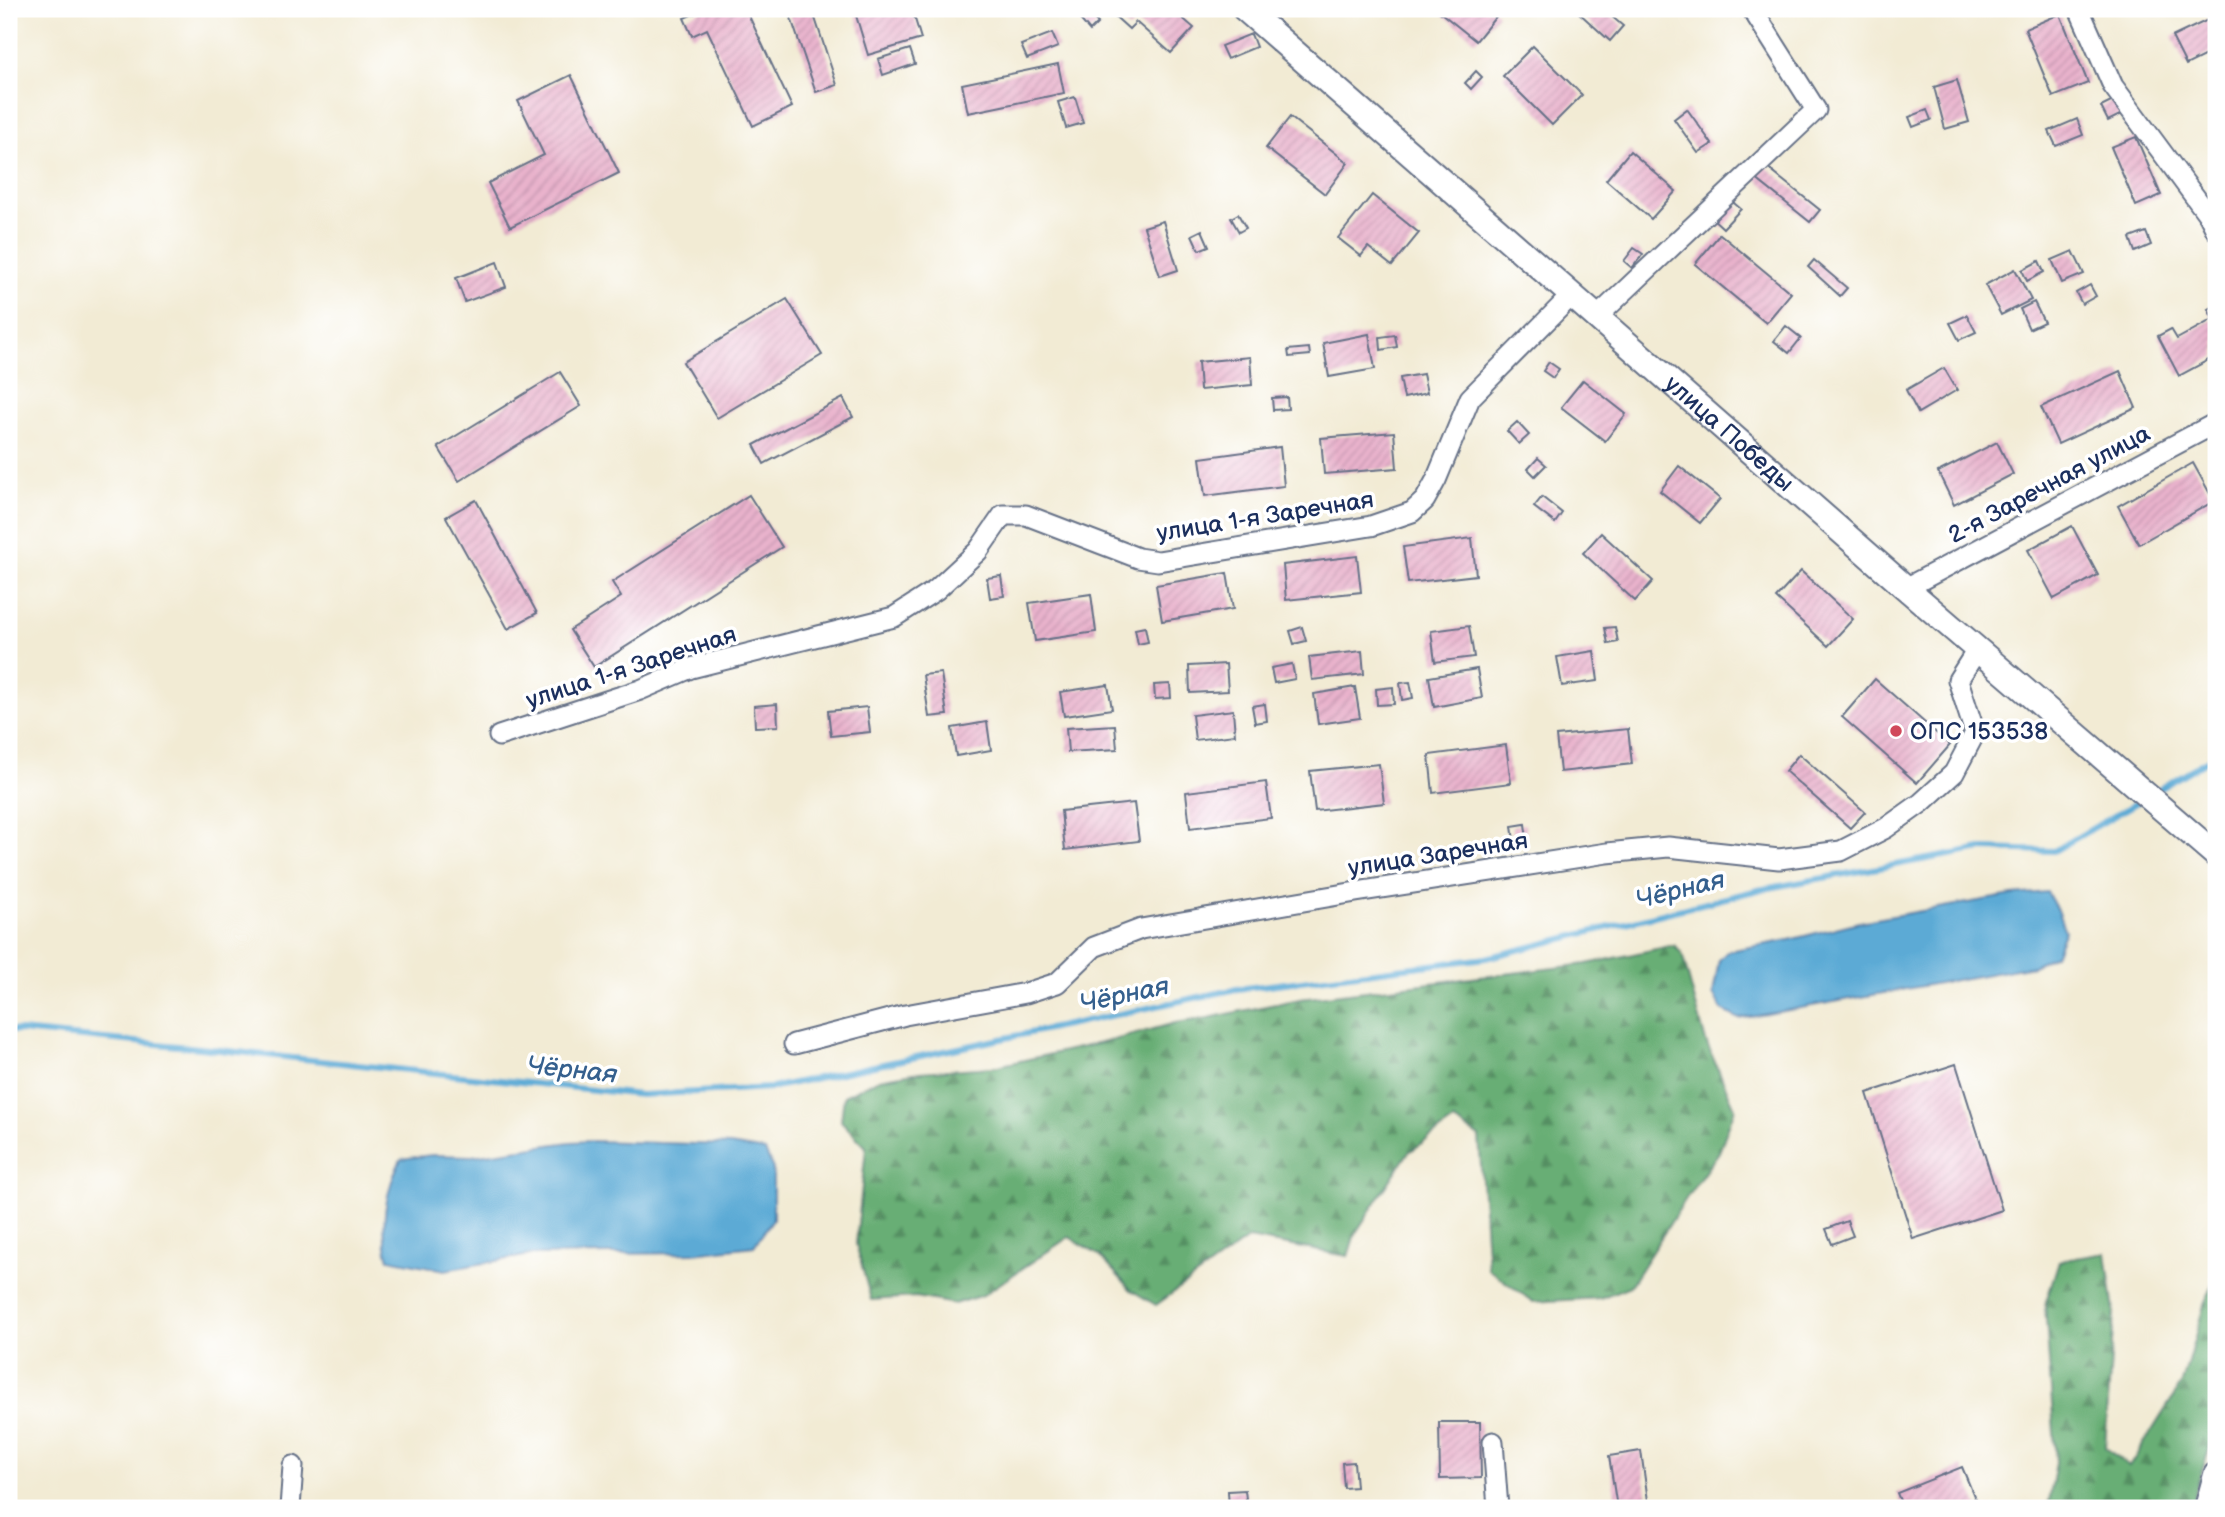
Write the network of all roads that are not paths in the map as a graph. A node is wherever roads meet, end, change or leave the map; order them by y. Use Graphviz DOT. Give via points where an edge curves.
graph roads {
  1 [pos="1245,9"];
  2 [pos="1752,9"];
  3 [pos="2079,9"];
  4 [pos="2216,230"];
  5 [pos="1572,295"];
  6 [pos="1597,317"];
  7 [pos="2216,423"];
  8 [pos="1906,588"];
  9 [pos="1977,650"];
  10 [pos="499,736"];
  11 [pos="2216,855"];
  12 [pos="794,1044"];
  13 [pos="1493,1442"];
  14 [pos="293,1465"];
  15 [pos="2216,1475"];
  16 [pos="290,1508"];
  17 [pos="1498,1508"];
  18 [pos="2207,1508"];
  1 -- 5 [label="street, улица Победы"];
  2 -- 6 [label="street" via="1816,110"];
  3 -- 4 [label="street" via="2113,86"];
  5 -- 6 [label="street, улица Победы"];
  5 -- 10 [label="street, улица 1-я Заречная" via="1470,398 1436,480 1412,512 1371,527 1158,561 1138,558 1026,514 1003,514 970,558 936,590 894,617 691,668 640,690"];
  6 -- 8 [label="street, улица Победы"];
  7 -- 8 [label="street, 2-я Заречная улица"];
  8 -- 9 [label="street, улица Победы"];
  9 -- 11 [label="street, улица Победы"];
  9 -- 12 [label="street, улица Заречная" via="1958,680 1975,733 1954,773 1886,828 1841,851 1779,859 1668,847 1607,853 1141,929 1094,947 1057,984 905,1015"];
  13 -- 17 [label="street"];
  14 -- 16 [label="street"];
  15 -- 18 [label="street"];
}
